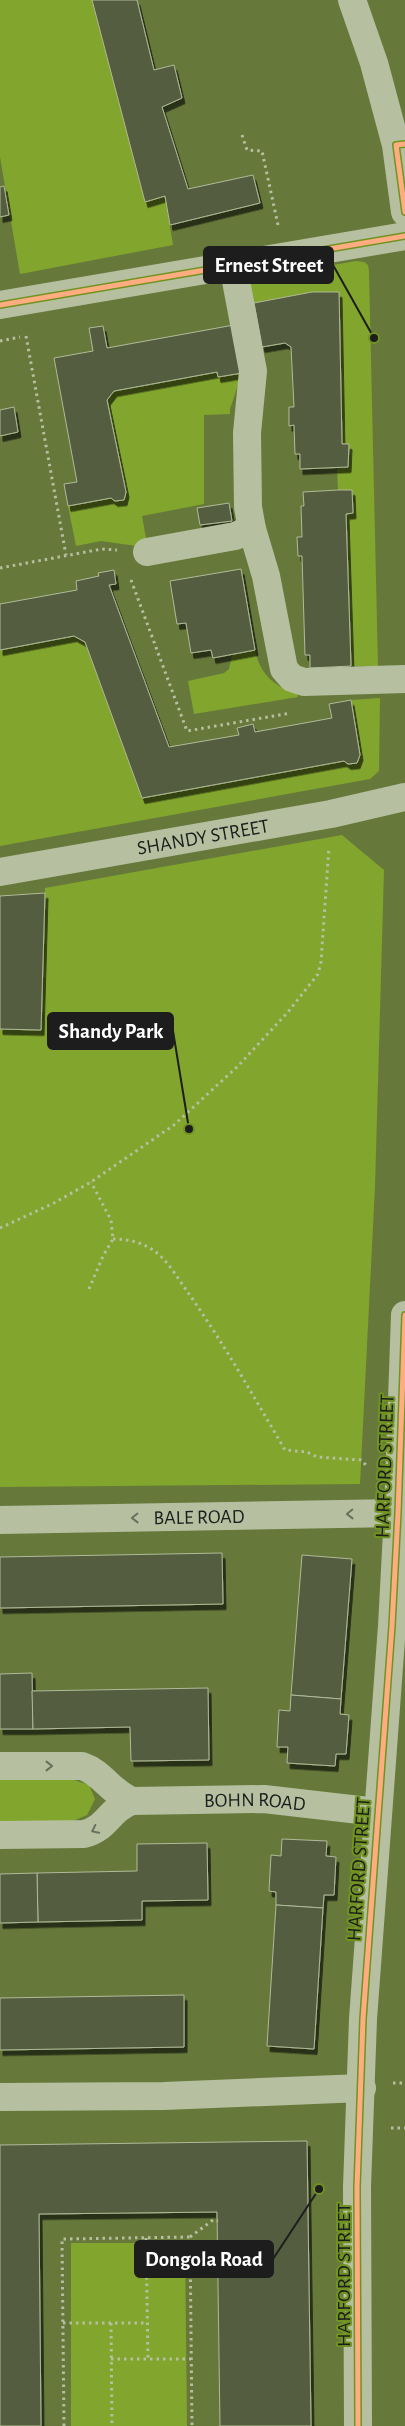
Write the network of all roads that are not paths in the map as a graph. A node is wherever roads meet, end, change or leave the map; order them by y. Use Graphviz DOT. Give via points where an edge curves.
graph roads {
  1 [pos="352,0"];
  2 [pos="400,144"];
  3 [pos="405,212"];
  4 [pos="405,236"];
  5 [pos="233,265"];
  6 [pos="0,305"];
  7 [pos="252,529"];
  8 [pos="147,552"];
  9 [pos="405,679"];
  10 [pos="405,797"];
  11 [pos="0,872"];
  12 [pos="405,1315"];
  13 [pos="398,1513"];
  14 [pos="0,1520"];
  15 [pos="398,1626"];
  16 [pos="0,1766"];
  17 [pos="132,1801"];
  18 [pos="377,1812"];
  19 [pos="0,1835"];
  20 [pos="362,2088"];
  21 [pos="0,2097"];
  22 [pos="358,2426"];
  1 -- 2 [label="street"];
  2 -- 3 [label="street"];
  4 -- 5 [label="street"];
  5 -- 6 [label="street"];
  5 -- 7 [label="street" via="253,371 246,457"];
  7 -- 8 [label="street" via="235,536"];
  7 -- 9 [label="street" via="266,576 287,674 304,682"];
  10 -- 11 [label="street, SHANDY STREET" via="331,814"];
  12 -- 13 [label="street, HARFORD STREET"];
  13 -- 14 [label="street, BALE ROAD, one-way"];
  13 -- 15 [label="street, HARFORD STREET"];
  15 -- 18 [label="street, HARFORD STREET"];
  16 -- 17 [label="street, one-way" via="82,1766 93,1770 115,1792"];
  17 -- 18 [label="street, BOHN ROAD" via="264,1799"];
  17 -- 19 [label="street, one-way" via="115,1809 95,1832"];
  18 -- 20 [label="street, HARFORD STREET" via="363,2019"];
  20 -- 21 [label="street" via="164,2096"];
  20 -- 22 [label="street, HARFORD STREET" via="357,2187"];
}
